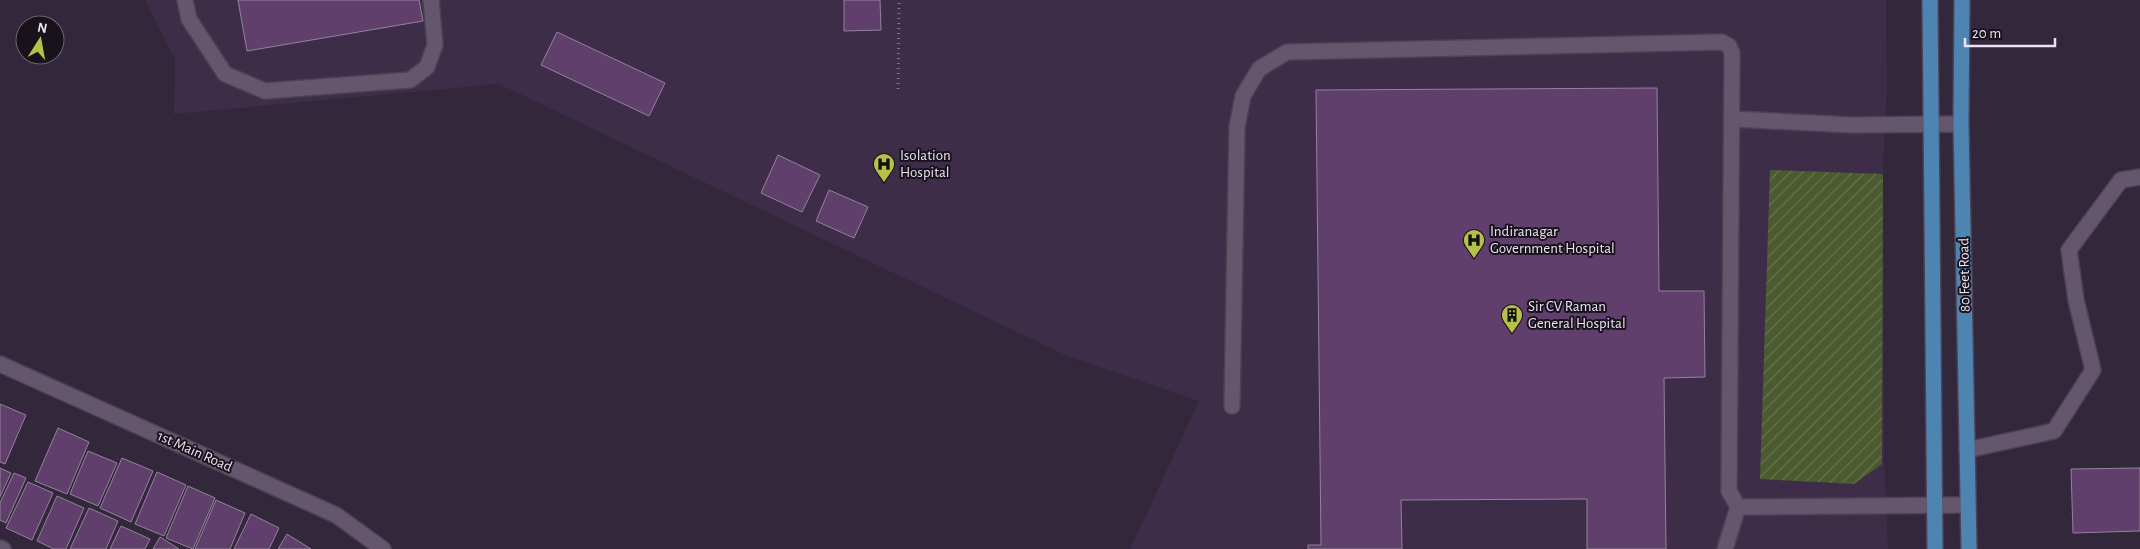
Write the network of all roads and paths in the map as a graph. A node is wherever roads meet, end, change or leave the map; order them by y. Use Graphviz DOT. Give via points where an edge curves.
graph roads {
  1 [pos="185,0"];
  2 [pos="431,0"];
  3 [pos="899,0"];
  4 [pos="1930,0"];
  5 [pos="1962,0"];
  6 [pos="898,89"];
  7 [pos="1733,119"];
  8 [pos="1933,124"];
  9 [pos="1961,124"];
  10 [pos="2140,177"];
  11 [pos="0,364"];
  12 [pos="1232,406"];
  13 [pos="1967,450"];
  14 [pos="1968,504"];
  15 [pos="1934,505"];
  16 [pos="1738,507"];
  17 [pos="383,549"];
  18 [pos="1724,549"];
  19 [pos="1935,549"];
  20 [pos="1969,549"];
  1 -- 2 [label="street" via="189,19 225,74 265,91 410,80 427,67 435,45"];
  3 -- 6 [label="path"];
  4 -- 8 [label="main road, 80 Feet Road"];
  5 -- 9 [label="main road, 80 Feet Road"];
  7 -- 8 [label="street" via="1852,125"];
  7 -- 12 [label="street" via="1732,53 1722,42 1287,52 1259,68 1243,96 1237,127"];
  7 -- 16 [label="street" via="1729,491"];
  8 -- 9 [label="street"];
  8 -- 15 [label="main road, 80 Feet Road"];
  9 -- 13 [label="main road, 80 Feet Road"];
  10 -- 13 [label="street" via="2121,180 2069,250 2076,300 2092,370 2054,431"];
  11 -- 17 [label="street, 1st Main Road" via="336,514"];
  13 -- 14 [label="main road, 80 Feet Road"];
  14 -- 15 [label="street"];
  14 -- 20 [label="main road, 80 Feet Road"];
  15 -- 16 [label="street"];
  15 -- 19 [label="main road, 80 Feet Road"];
  16 -- 18 [label="street"];
}
